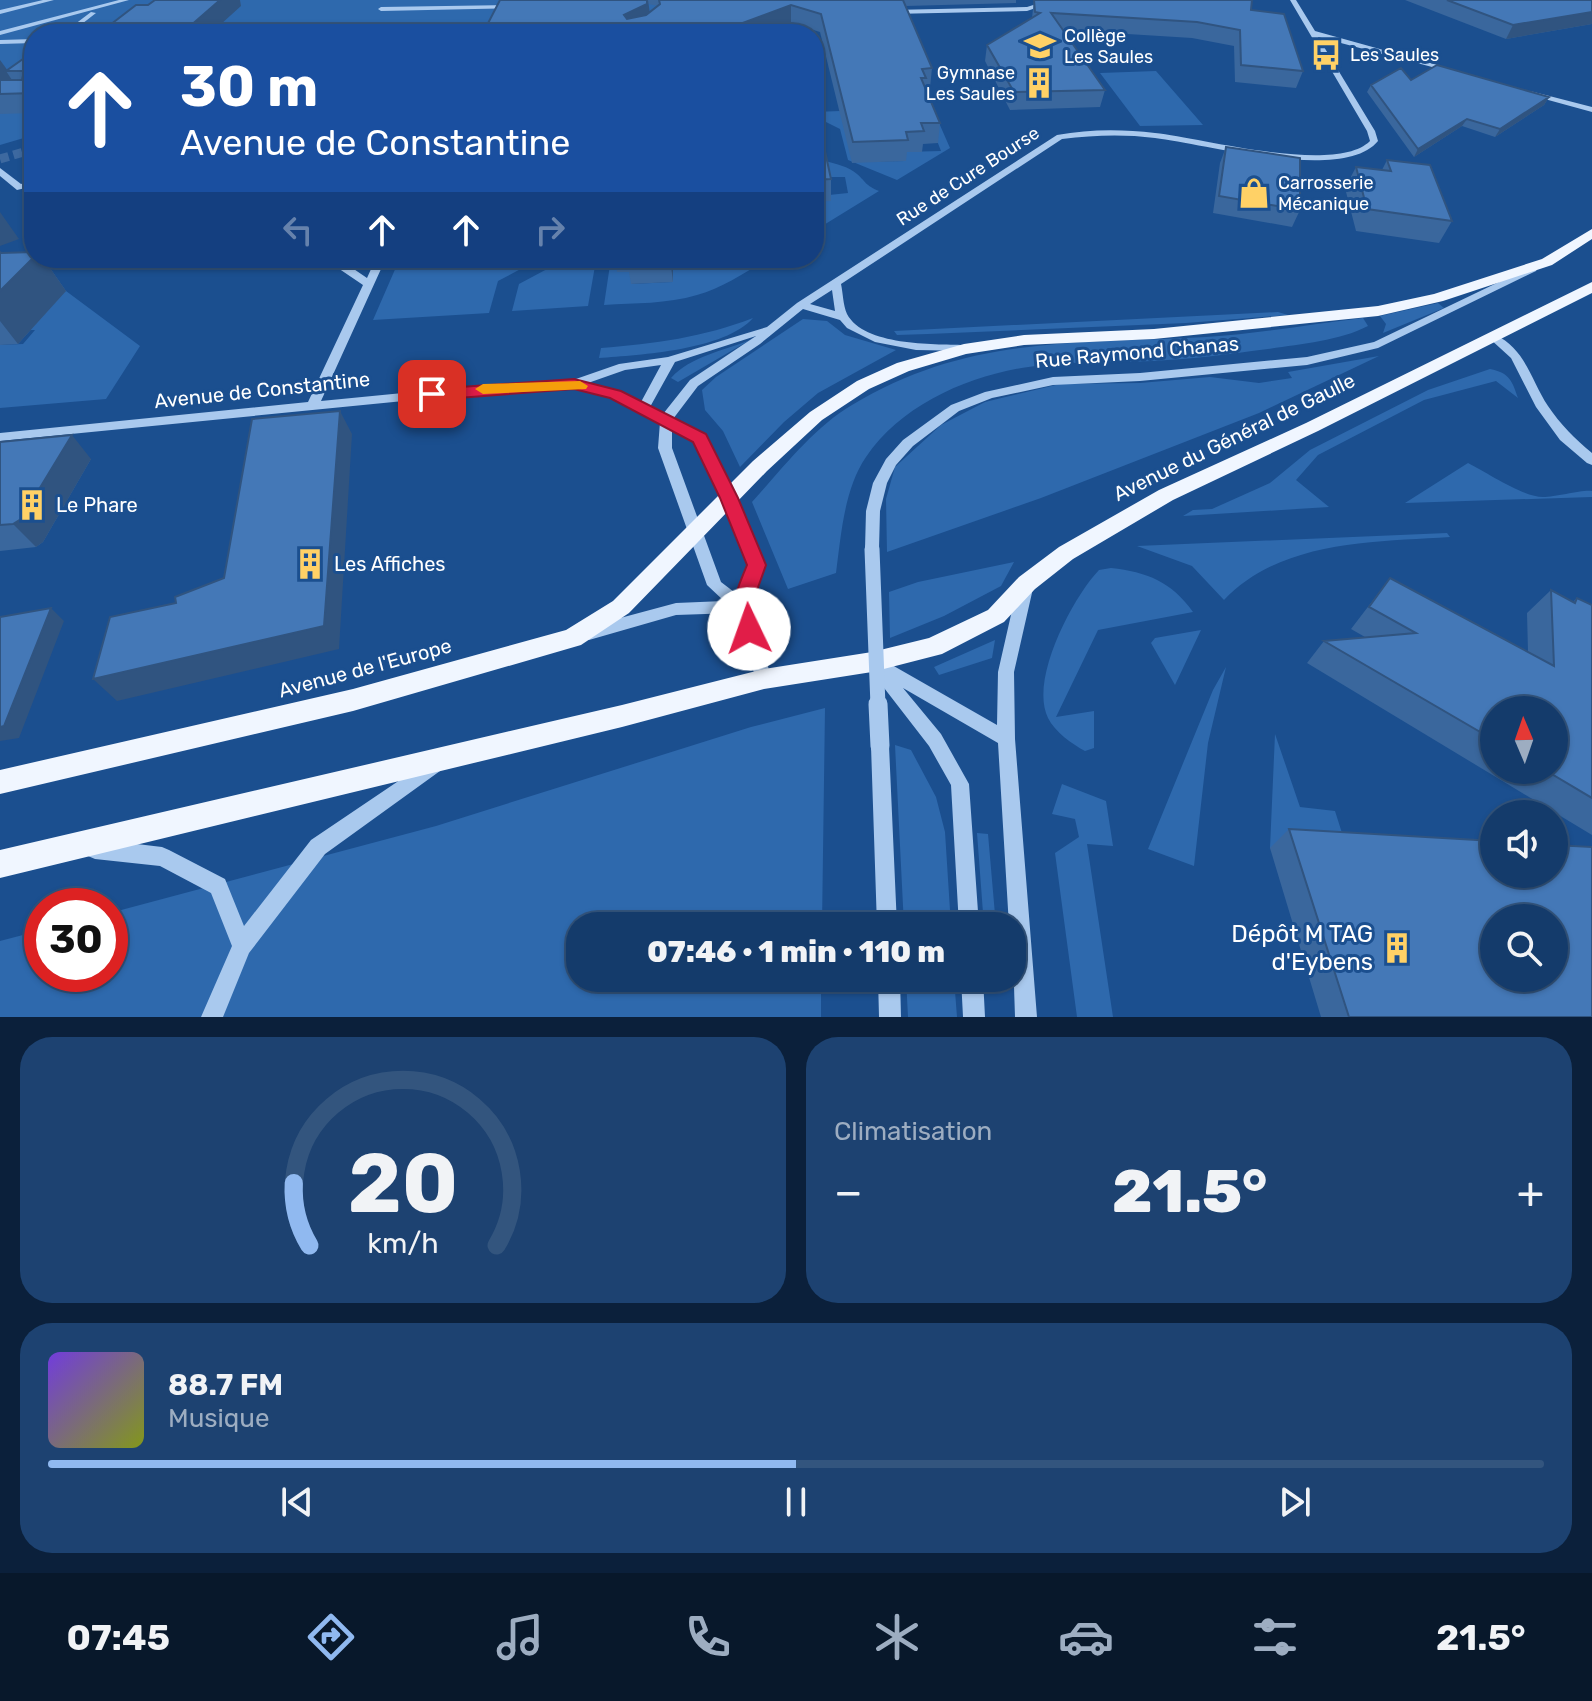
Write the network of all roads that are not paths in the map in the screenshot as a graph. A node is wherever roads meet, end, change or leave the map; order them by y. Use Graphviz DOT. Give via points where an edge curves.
graph roads {
  1 [pos="51,0"];
  2 [pos="126,0"];
  3 [pos="388,0"];
  4 [pos="1056,0"];
  5 [pos="1293,0"];
  6 [pos="504,3"];
  7 [pos="528,6"];
  8 [pos="101,7"];
  9 [pos="0,12"];
  10 [pos="883,12"];
  11 [pos="35,24"];
  12 [pos="78,24"];
  13 [pos="24,27"];
  14 [pos="0,33"];
  15 [pos="1313,33"];
  16 [pos="24,41"];
  17 [pos="0,42"];
  18 [pos="1471,75"];
  19 [pos="1516,88"];
  20 [pos="1592,110"];
  21 [pos="0,171"];
  22 [pos="24,187"];
  23 [pos="1592,233"];
  24 [pos="1547,262"];
  25 [pos="348,268"];
  26 [pos="376,268"];
  27 [pos="369,284"];
  28 [pos="836,284"];
  29 [pos="1592,287"];
  30 [pos="801,305"];
  31 [pos="843,317"];
  32 [pos="772,327"];
  33 [pos="1495,338"];
  34 [pos="964,349"];
  35 [pos="670,360"];
  36 [pos="574,384"];
  37 [pos="313,406"];
  38 [pos="644,407"];
  39 [pos="666,419"];
  40 [pos="0,437"];
  41 [pos="1592,460"];
  42 [pos="729,498"];
  43 [pos="695,531"];
  44 [pos="1027,583"];
  45 [pos="741,607"];
  46 [pos="573,638"];
  47 [pos="872,662"];
  48 [pos="764,679"];
  49 [pos="1006,739"];
  50 [pos="445,758"];
  51 [pos="0,782"];
  52 [pos="71,847"];
  53 [pos="0,864"];
  54 [pos="886,912"];
  55 [pos="968,912"];
  56 [pos="242,946"];
  57 [pos="889,992"];
  58 [pos="973,992"];
  59 [pos="212,1017"];
  60 [pos="890,1017"];
  61 [pos="974,1017"];
  62 [pos="1026,1017"];
  1 -- 9 [label="street"];
  2 -- 8 [label="street"];
  3 -- 6 [label="street" via="380,11"];
  4 -- 10 [label="street" via="1027,9"];
  5 -- 15 [label="street, Rue de Cure Bourse"];
  6 -- 7 [label="street"];
  8 -- 11 [label="street"];
  8 -- 12 [label="street"];
  13 -- 14 [label="street"];
  15 -- 18 [label="street"];
  15 -- 28 [label="street, Rue de Cure Bourse" via="1371,131 1370,147 1319,159 1124,133 1060,137"];
  16 -- 17 [label="street"];
  19 -- 20 [label="street"];
  21 -- 22 [label="street"];
  23 -- 24 [label="main road"];
  24 -- 34 [label="main road" via="1438,298 1378,311"];
  24 -- 54 [label="street, Rue Raymond Chanas, bridge" via="1378,345 1307,361 1019,386 955,408 908,443 880,483 873,511"];
  25 -- 27 [label="street"];
  26 -- 27 [label="street"];
  27 -- 37 [label="street"];
  28 -- 30 [label="street, Rue de Cure Bourse"];
  28 -- 31 [label="street"];
  29 -- 33 [label="main road, Avenue du Général de Gaulle"];
  30 -- 31 [label="street"];
  30 -- 32 [label="street, Rue de Cure Bourse"];
  31 -- 34 [label="street" via="877,339"];
  32 -- 35 [label="street, Rue de Cure Bourse"];
  32 -- 39 [label="street, Rue de Cure Bourse" via="694,383"];
  33 -- 41 [label="street" via="1516,356 1542,407 1565,437"];
  33 -- 44 [label="main road, Avenue du Général de Gaulle" via="1166,495 1066,553"];
  34 -- 42 [label="main road" via="903,367 839,399"];
  35 -- 36 [label="street, Rue de Cure Bourse" via="623,367"];
  35 -- 38 [label="street"];
  36 -- 37 [label="street, Avenue de Constantine"];
  36 -- 38 [label="street, Avenue de Constantine"];
  37 -- 40 [label="street, Avenue de Constantine"];
  38 -- 39 [label="street, Avenue de Constantine"];
  39 -- 42 [label="street, Avenue de Constantine" via="700,438"];
  39 -- 43 [label="street" via="665,448"];
  42 -- 43 [label="main road"];
  42 -- 45 [label="street, Avenue de Constantine" via="756,565"];
  43 -- 45 [label="street" via="715,585"];
  43 -- 46 [label="main road" via="621,607"];
  44 -- 47 [label="main road, Avenue du Général de Gaulle" via="996,616 934,647"];
  44 -- 49 [label="street" via="1006,672"];
  45 -- 46 [label="street, Avenue de l'Europe" via="676,609"];
  45 -- 48 [label="street"];
  46 -- 51 [label="main road, Avenue de l'Europe" via="353,700"];
  47 -- 48 [label="main road, Avenue du Général de Gaulle"];
  47 -- 49 [label="street"];
  47 -- 55 [label="street" via="935,740 960,784"];
  48 -- 50 [label="main road, Avenue du Général de Gaulle"];
  49 -- 62 [label="street"];
  50 -- 52 [label="main road"];
  50 -- 56 [label="street" via="318,847"];
  52 -- 53 [label="main road"];
  52 -- 56 [label="street" via="162,857 218,886"];
  56 -- 59 [label="street"];
  57 -- 60 [label="street"];
  58 -- 61 [label="street"];
}
